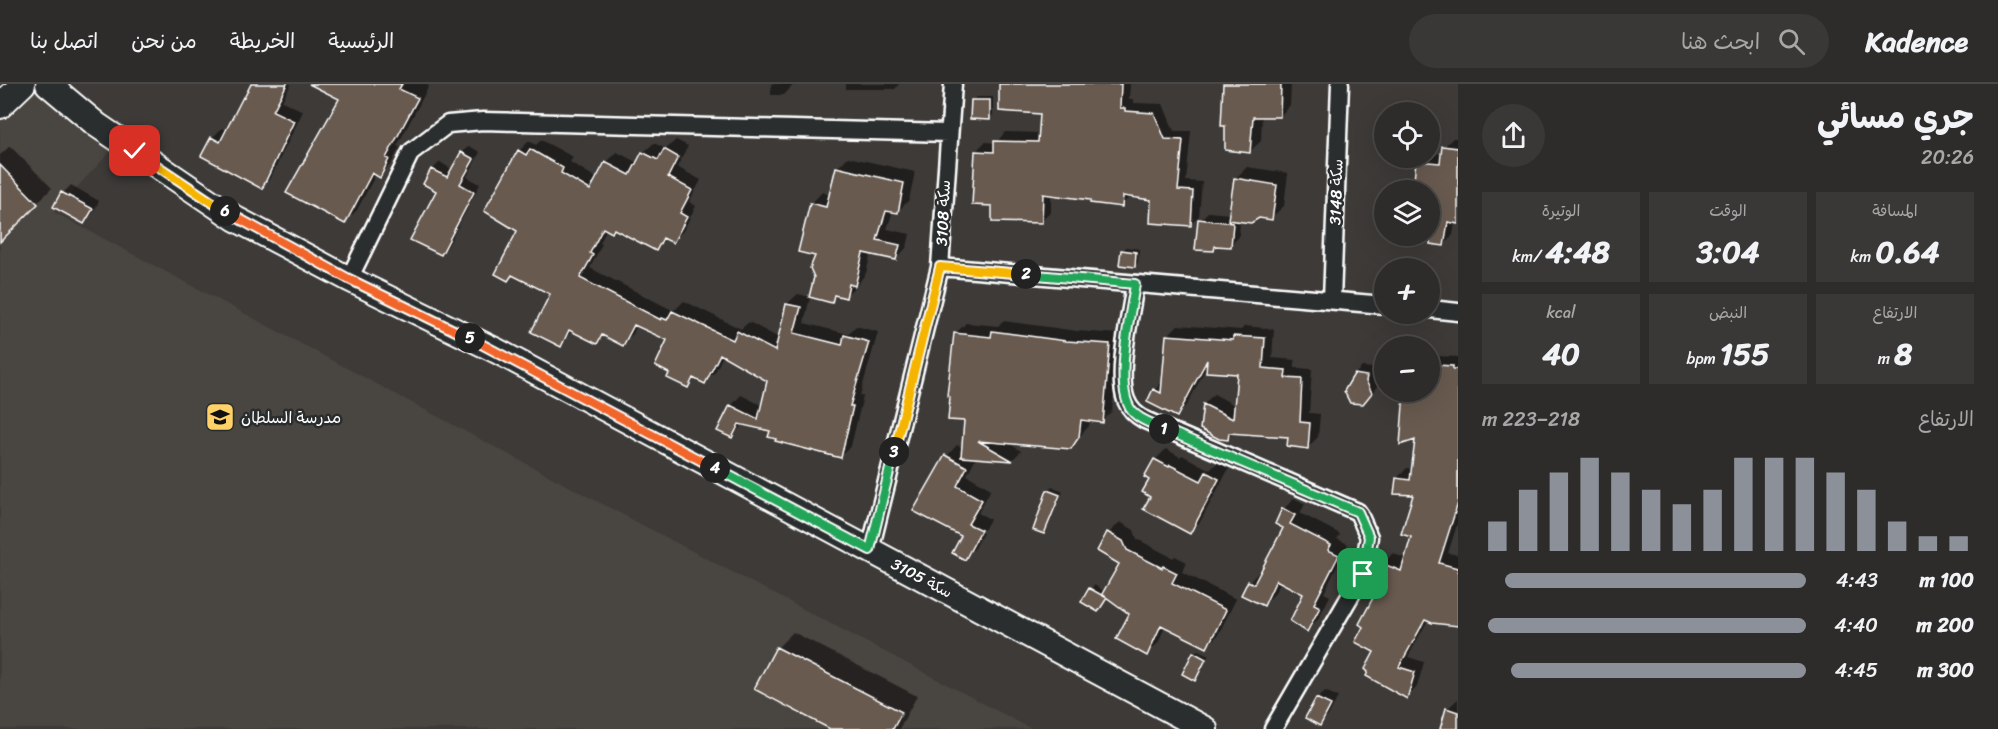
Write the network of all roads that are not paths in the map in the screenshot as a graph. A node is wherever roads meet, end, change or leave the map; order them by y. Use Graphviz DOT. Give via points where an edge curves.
graph roads {
  1 [pos="23,84"];
  2 [pos="48,84"];
  3 [pos="953,84"];
  4 [pos="1340,84"];
  5 [pos="0,106"];
  6 [pos="948,133"];
  7 [pos="940,267"];
  8 [pos="349,279"];
  9 [pos="1135,284"];
  10 [pos="1332,300"];
  11 [pos="1374,304"];
  12 [pos="1440,310"];
  13 [pos="1458,312"];
  14 [pos="870,550"];
  15 [pos="1205,729"];
  16 [pos="1273,729"];
  1 -- 5 [label="street"];
  2 -- 8 [label="street, سكة 3105" via="97,125 236,219"];
  3 -- 6 [label="street, سكة 3108"];
  4 -- 10 [label="street, سكة 3148"];
  6 -- 7 [label="street, سكة 3108"];
  6 -- 8 [label="street" via="448,123 411,152"];
  7 -- 9 [label="street"];
  7 -- 14 [label="street, سكة 3108"];
  8 -- 14 [label="street, سكة 3105" via="507,356"];
  9 -- 10 [label="street"];
  9 -- 16 [label="street" via="1123,370 1125,399 1132,412 1358,512 1369,537 1363,574"];
  10 -- 11 [label="street"];
  12 -- 13 [label="street"];
  14 -- 15 [label="street, سكة 3105"];
}
